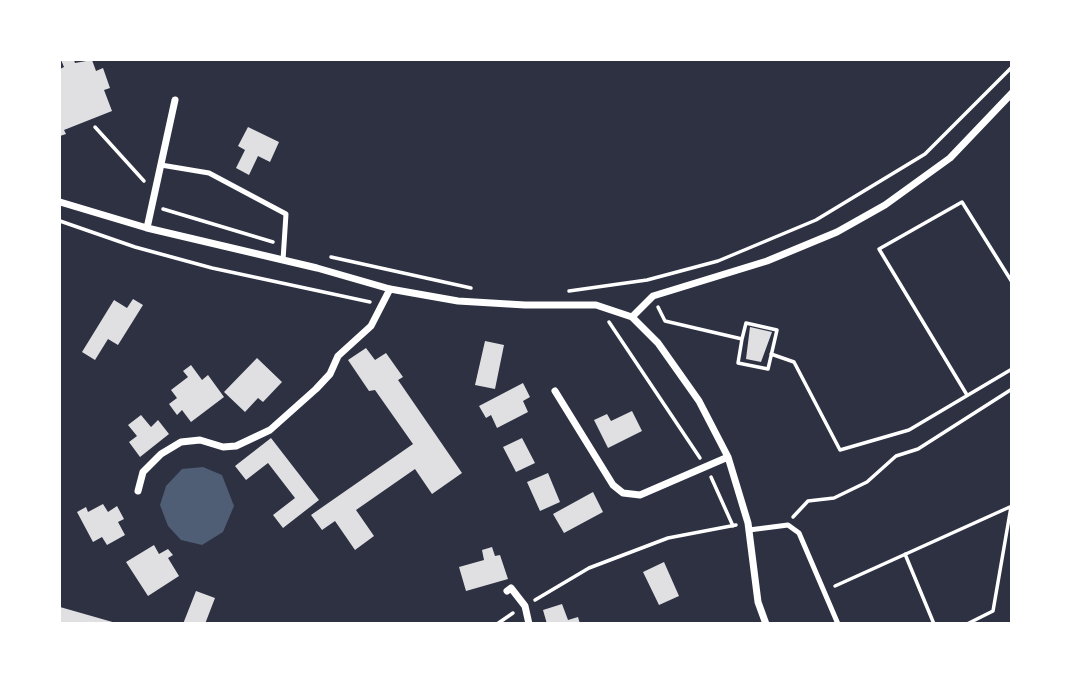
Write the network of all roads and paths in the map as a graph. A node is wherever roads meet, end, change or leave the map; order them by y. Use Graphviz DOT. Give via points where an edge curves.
graph roads {
  1 [pos="1012,66"];
  2 [pos="1012,93"];
  3 [pos="175,100"];
  4 [pos="95,127"];
  5 [pos="161,165"];
  6 [pos="155,193"];
  7 [pos="60,202"];
  8 [pos="152,206"];
  9 [pos="60,221"];
  10 [pos="147,228"];
  11 [pos="284,245"];
  12 [pos="321,254"];
  13 [pos="284,260"];
  14 [pos="1012,282"];
  15 [pos="390,289"];
  16 [pos="477,289"];
  17 [pos="557,291"];
  18 [pos="653,296"];
  19 [pos="383,305"];
  20 [pos="596,305"];
  21 [pos="632,317"];
  22 [pos="742,339"];
  23 [pos="771,354"];
  24 [pos="1012,369"];
  25 [pos="1012,389"];
  26 [pos="555,391"];
  27 [pos="967,395"];
  28 [pos="728,457"];
  29 [pos="706,467"];
  30 [pos="138,491"];
  31 [pos="1012,507"];
  32 [pos="788,524"];
  33 [pos="733,526"];
  34 [pos="748,526"];
  35 [pos="905,554"];
  36 [pos="507,591"];
  37 [pos="824,591"];
  38 [pos="525,606"];
  39 [pos="497,624"];
  40 [pos="529,624"];
  41 [pos="766,624"];
  42 [pos="838,624"];
  43 [pos="934,624"];
  44 [pos="967,624"];
  1 -- 17 [label="path" via="925,154 816,220 706,264 647,280"];
  2 -- 18 [label="street" via="950,158 885,205 837,232 767,261"];
  3 -- 5 [label="street"];
  4 -- 6 [label="path"];
  5 -- 6 [label="street"];
  5 -- 11 [label="lane" via="209,173 286,214"];
  6 -- 8 [label="street"];
  7 -- 10 [label="street"];
  8 -- 10 [label="street"];
  8 -- 11 [label="path"];
  9 -- 19 [label="path" via="212,268"];
  10 -- 13 [label="street"];
  11 -- 13 [label="lane"];
  12 -- 16 [label="path"];
  13 -- 15 [label="street"];
  14 -- 27 [label="path" via="962,202 879,250"];
  15 -- 19 [label="street"];
  15 -- 20 [label="street" via="472,302"];
  18 -- 21 [label="street"];
  18 -- 22 [label="path" via="665,321"];
  19 -- 30 [label="street" via="371,326 338,356 330,374 270,430 236,446 181,442 143,472"];
  20 -- 21 [label="street"];
  20 -- 29 [label="path"];
  21 -- 28 [label="street" via="658,343 699,401"];
  22 -- 23 [label="path" via="738,363 768,369"];
  22 -- 23 [label="path" via="746,323 777,330"];
  23 -- 27 [label="path" via="794,362 840,450 909,430"];
  24 -- 27 [label="path"];
  25 -- 32 [label="path" via="918,449 896,456 861,485 834,498 808,501"];
  26 -- 29 [label="street" via="613,485 623,493 640,495"];
  28 -- 29 [label="street"];
  28 -- 34 [label="street"];
  29 -- 33 [label="path"];
  31 -- 35 [label="path"];
  31 -- 44 [label="path" via="993,611"];
  32 -- 34 [label="lane"];
  32 -- 37 [label="lane" via="799,533"];
  33 -- 34 [label="path"];
  33 -- 38 [label="path" via="668,538 601,564"];
  34 -- 41 [label="street" via="758,602"];
  35 -- 37 [label="path"];
  35 -- 43 [label="path"];
  36 -- 38 [label="street" via="511,588"];
  37 -- 42 [label="lane"];
  38 -- 39 [label="path"];
  38 -- 40 [label="street"];
}
